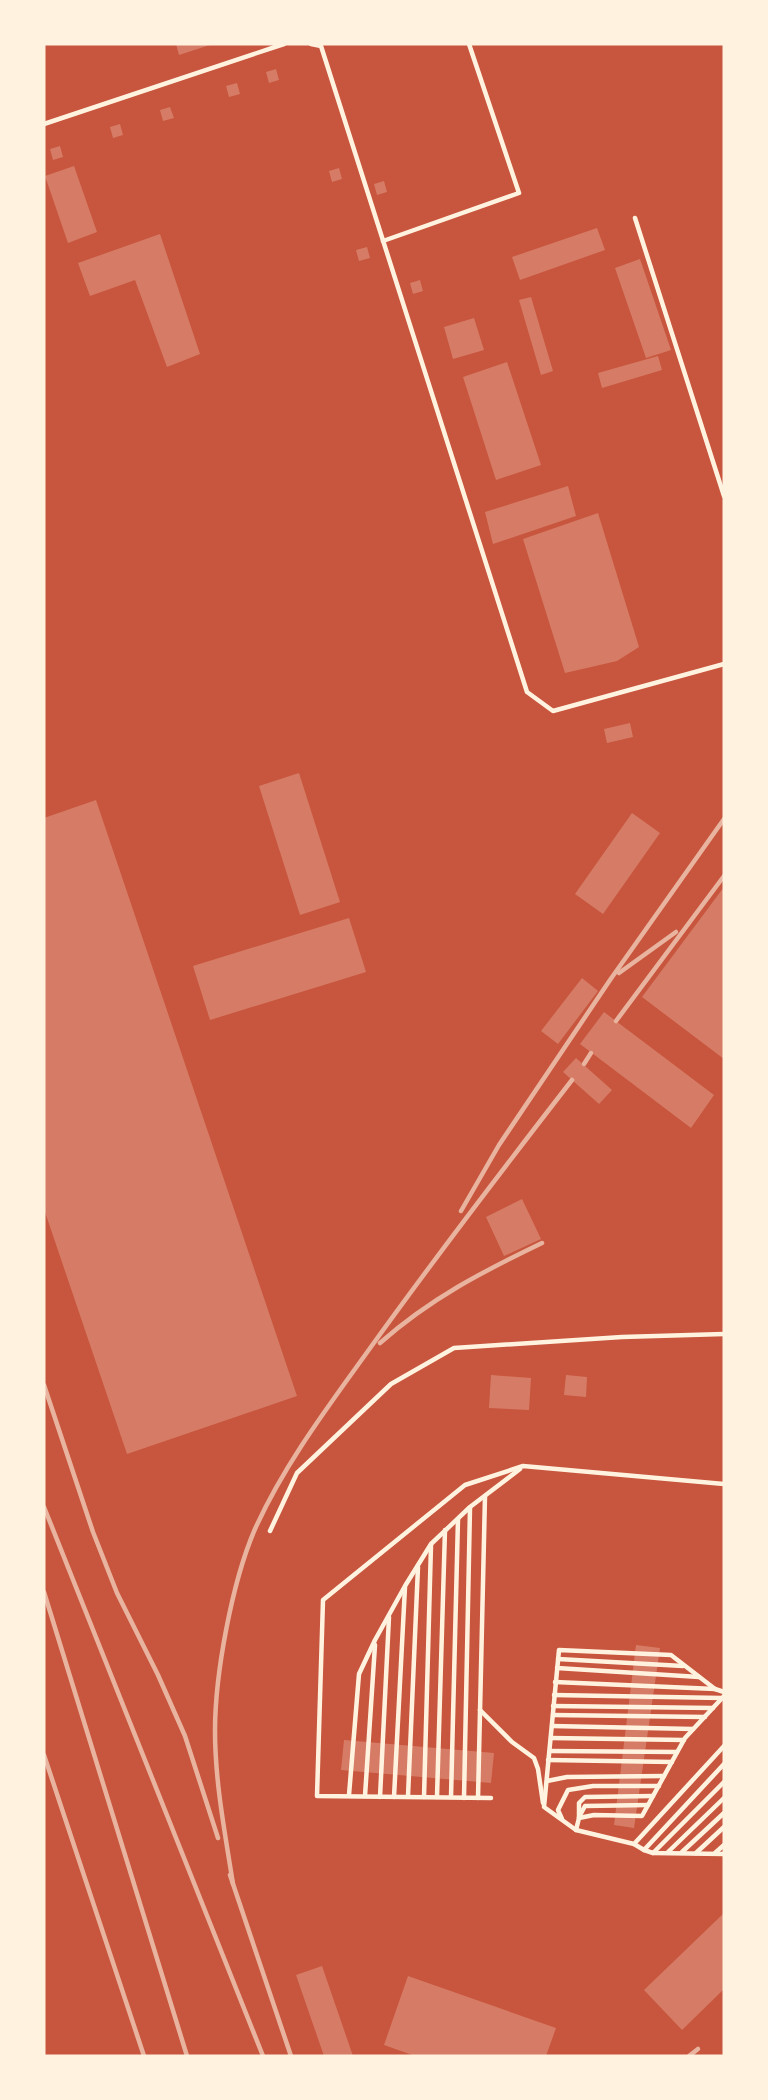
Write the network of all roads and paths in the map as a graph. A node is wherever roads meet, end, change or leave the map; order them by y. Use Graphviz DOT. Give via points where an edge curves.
graph roads {
  1 [pos="284,44"];
  2 [pos="311,44"];
  3 [pos="329,44"];
  4 [pos="469,44"];
  5 [pos="321,46"];
  6 [pos="44,124"];
  7 [pos="635,218"];
  8 [pos="383,241"];
  9 [pos="724,496"];
  10 [pos="724,664"];
  11 [pos="724,1334"];
  12 [pos="523,1466"];
  13 [pos="724,1484"];
  14 [pos="485,1496"];
  15 [pos="470,1507"];
  16 [pos="458,1519"];
  17 [pos="445,1530"];
  18 [pos="270,1531"];
  19 [pos="431,1544"];
  20 [pos="418,1567"];
  21 [pos="405,1586"];
  22 [pos="390,1613"];
  23 [pos="375,1640"];
  24 [pos="558,1659"];
  25 [pos="685,1666"];
  26 [pos="557,1668"];
  27 [pos="699,1677"];
  28 [pos="555,1682"];
  29 [pos="715,1689"];
  30 [pos="554,1695"];
  31 [pos="724,1695"];
  32 [pos="553,1706"];
  33 [pos="713,1708"];
  34 [pos="480,1710"];
  35 [pos="553,1715"];
  36 [pos="705,1717"];
  37 [pos="552,1726"];
  38 [pos="693,1729"];
  39 [pos="551,1738"];
  40 [pos="684,1740"];
  41 [pos="724,1746"];
  42 [pos="550,1751"];
  43 [pos="677,1752"];
  44 [pos="548,1760"];
  45 [pos="672,1762"];
  46 [pos="724,1764"];
  47 [pos="664,1776"];
  48 [pos="547,1781"];
  49 [pos="724,1782"];
  50 [pos="659,1786"];
  51 [pos="349,1796"];
  52 [pos="365,1796"];
  53 [pos="408,1796"];
  54 [pos="653,1796"];
  55 [pos="380,1797"];
  56 [pos="394,1797"];
  57 [pos="424,1797"];
  58 [pos="437,1797"];
  59 [pos="451,1797"];
  60 [pos="464,1798"];
  61 [pos="478,1798"];
  62 [pos="491,1798"];
  63 [pos="724,1798"];
  64 [pos="649,1805"];
  65 [pos="544,1808"];
  66 [pos="724,1813"];
  67 [pos="579,1818"];
  68 [pos="563,1820"];
  69 [pos="724,1827"];
  70 [pos="576,1830"];
  71 [pos="634,1844"];
  72 [pos="724,1845"];
  73 [pos="644,1850"];
  74 [pos="653,1853"];
  75 [pos="667,1853"];
  76 [pos="681,1853"];
  77 [pos="695,1853"];
  78 [pos="714,1854"];
  79 [pos="724,1854"];
  1 -- 6 [label="lane"];
  2 -- 5 [label="lane"];
  3 -- 5 [label="lane"];
  4 -- 8 [label="lane" via="519,193"];
  5 -- 8 [label="lane"];
  7 -- 9 [label="lane"];
  8 -- 10 [label="lane" via="527,692 553,711"];
  11 -- 18 [label="lane" via="454,1348 391,1384 297,1473"];
  12 -- 13 [label="lane"];
  12 -- 14 [label="lane"];
  12 -- 51 [label="lane" via="465,1485 323,1601 317,1796"];
  14 -- 15 [label="lane"];
  14 -- 34 [label="lane"];
  15 -- 16 [label="lane"];
  15 -- 60 [label="lane"];
  16 -- 17 [label="lane"];
  16 -- 59 [label="lane"];
  17 -- 19 [label="lane"];
  17 -- 58 [label="lane"];
  19 -- 20 [label="lane"];
  19 -- 57 [label="lane"];
  20 -- 21 [label="lane"];
  20 -- 53 [label="lane"];
  21 -- 22 [label="lane"];
  21 -- 56 [label="lane"];
  22 -- 23 [label="lane"];
  22 -- 55 [label="lane"];
  23 -- 51 [label="lane" via="359,1674"];
  23 -- 52 [label="lane"];
  24 -- 25 [label="lane"];
  24 -- 25 [label="lane" via="559,1650 671,1655"];
  24 -- 26 [label="lane"];
  25 -- 27 [label="lane"];
  26 -- 27 [label="lane"];
  26 -- 28 [label="lane"];
  27 -- 29 [label="lane"];
  28 -- 29 [label="lane"];
  28 -- 30 [label="lane"];
  29 -- 31 [label="lane"];
  30 -- 31 [label="lane"];
  30 -- 32 [label="lane"];
  31 -- 33 [label="lane"];
  32 -- 33 [label="lane"];
  32 -- 35 [label="lane"];
  33 -- 36 [label="lane"];
  34 -- 61 [label="lane"];
  34 -- 65 [label="lane" via="534,1758"];
  35 -- 36 [label="lane"];
  35 -- 37 [label="lane"];
  36 -- 38 [label="lane"];
  37 -- 38 [label="lane"];
  37 -- 39 [label="lane"];
  38 -- 40 [label="lane"];
  39 -- 40 [label="lane"];
  39 -- 42 [label="lane"];
  40 -- 43 [label="lane"];
  41 -- 71 [label="lane"];
  42 -- 43 [label="lane"];
  42 -- 44 [label="lane"];
  43 -- 45 [label="lane"];
  44 -- 45 [label="lane"];
  44 -- 48 [label="lane"];
  45 -- 47 [label="lane"];
  46 -- 73 [label="lane"];
  47 -- 48 [label="lane"];
  47 -- 50 [label="lane"];
  48 -- 65 [label="lane"];
  49 -- 74 [label="lane"];
  50 -- 54 [label="lane"];
  50 -- 68 [label="lane" via="568,1790 558,1810"];
  51 -- 52 [label="lane"];
  52 -- 55 [label="lane"];
  53 -- 56 [label="lane"];
  53 -- 57 [label="lane"];
  54 -- 64 [label="lane"];
  54 -- 67 [label="lane" via="585,1797 579,1803"];
  55 -- 56 [label="lane"];
  57 -- 58 [label="lane"];
  58 -- 59 [label="lane"];
  59 -- 60 [label="lane"];
  60 -- 61 [label="lane"];
  61 -- 62 [label="lane"];
  63 -- 75 [label="lane"];
  64 -- 67 [label="lane" via="642,1816"];
  64 -- 67 [label="lane" via="585,1806"];
  65 -- 68 [label="lane"];
  66 -- 76 [label="lane"];
  67 -- 70 [label="lane"];
  68 -- 70 [label="lane"];
  69 -- 77 [label="lane"];
  70 -- 71 [label="lane"];
  71 -- 73 [label="lane"];
  72 -- 78 [label="lane"];
  73 -- 74 [label="lane"];
  74 -- 75 [label="lane"];
  75 -- 76 [label="lane"];
  76 -- 77 [label="lane"];
  77 -- 78 [label="lane"];
  78 -- 79 [label="lane"];
}
